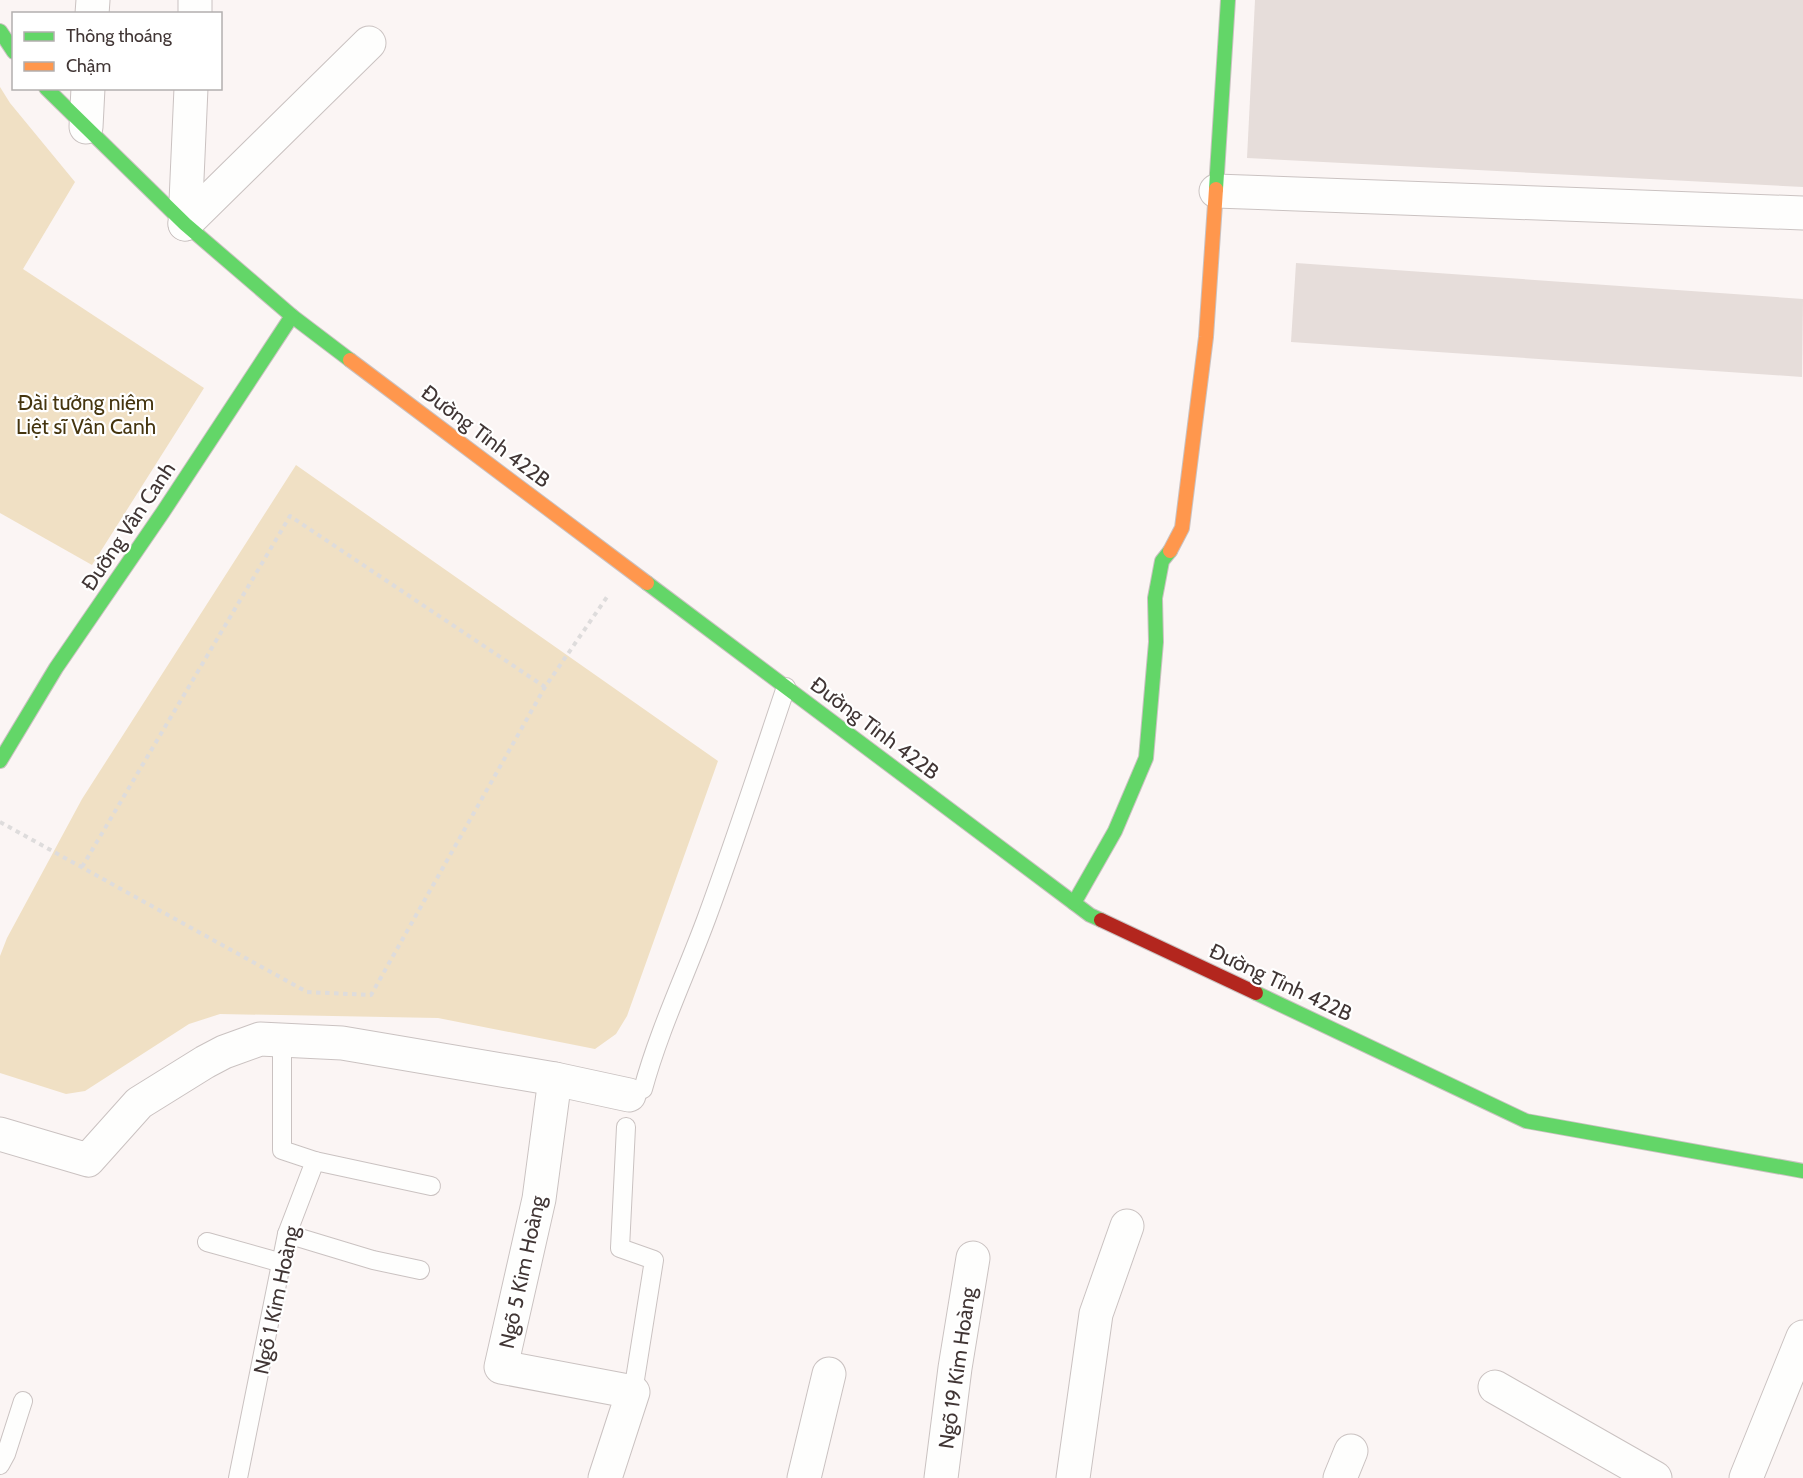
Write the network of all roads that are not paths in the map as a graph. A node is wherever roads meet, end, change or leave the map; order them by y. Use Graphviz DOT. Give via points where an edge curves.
graph roads {
  1 [pos="1228,0"];
  2 [pos="0,31"];
  3 [pos="369,43"];
  4 [pos="12,49"];
  5 [pos="48,90"];
  6 [pos="88,90"];
  7 [pos="191,90"];
  8 [pos="86,127"];
  9 [pos="1216,191"];
  10 [pos="1803,213"];
  11 [pos="185,224"];
  12 [pos="292,315"];
  13 [pos="786,687"];
  14 [pos="0,761"];
  15 [pos="1074,903"];
  16 [pos="282,1040"];
  17 [pos="555,1079"];
  18 [pos="629,1095"];
  19 [pos="626,1127"];
  20 [pos="0,1134"];
  21 [pos="315,1161"];
  22 [pos="1803,1171"];
  23 [pos="431,1186"];
  24 [pos="1127,1226"];
  25 [pos="287,1234"];
  26 [pos="207,1242"];
  27 [pos="973,1258"];
  28 [pos="282,1263"];
  29 [pos="420,1270"];
  30 [pos="1803,1337"];
  31 [pos="829,1374"];
  32 [pos="1495,1387"];
  33 [pos="633,1392"];
  34 [pos="23,1401"];
  35 [pos="0,1465"];
  36 [pos="238,1478"];
  37 [pos="605,1478"];
  38 [pos="804,1478"];
  39 [pos="941,1478"];
  40 [pos="1073,1478"];
  41 [pos="1655,1478"];
  42 [pos="1746,1478"];
  1 -- 9 [label="main road"];
  2 -- 4 [label="main road"];
  3 -- 11 [label="street"];
  5 -- 8 [label="main road, Đường Tỉnh 422B"];
  6 -- 8 [label="street"];
  7 -- 11 [label="street"];
  8 -- 11 [label="main road, Đường Tỉnh 422B"];
  9 -- 10 [label="street"];
  9 -- 15 [label="main road" via="1206,337 1182,528 1162,561 1155,598 1156,642 1146,758 1115,831"];
  11 -- 12 [label="main road, Đường Tỉnh 422B"];
  12 -- 13 [label="main road, Đường Tỉnh 422B"];
  12 -- 14 [label="main road, Đường Vân Canh" via="56,669"];
  13 -- 15 [label="main road, Đường Tỉnh 422B"];
  13 -- 18 [label="lane" via="643,1089"];
  15 -- 22 [label="main road, Đường Tỉnh 422B" via="1101,920 1526,1121"];
  16 -- 17 [label="street" via="342,1043"];
  16 -- 20 [label="street" via="251,1042 178,1078 139,1103 88,1160"];
  16 -- 21 [label="lane" via="282,1150"];
  17 -- 18 [label="street"];
  17 -- 33 [label="street, Ngõ 5 Kim Hoàng" via="539,1198 501,1367"];
  19 -- 33 [label="lane" via="620,1248 654,1260"];
  21 -- 23 [label="lane"];
  21 -- 25 [label="lane, Ngõ 1 Kim Hoàng"];
  24 -- 40 [label="street" via="1096,1314"];
  25 -- 28 [label="lane, Ngõ 1 Kim Hoàng"];
  25 -- 29 [label="lane"];
  26 -- 28 [label="lane"];
  27 -- 39 [label="street, Ngõ 19 Kim Hoàng"];
  28 -- 36 [label="lane, Ngõ 1 Kim Hoàng"];
  30 -- 42 [label="street"];
  31 -- 38 [label="street"];
  32 -- 41 [label="street"];
  33 -- 37 [label="street"];
  34 -- 35 [label="lane"];
}
